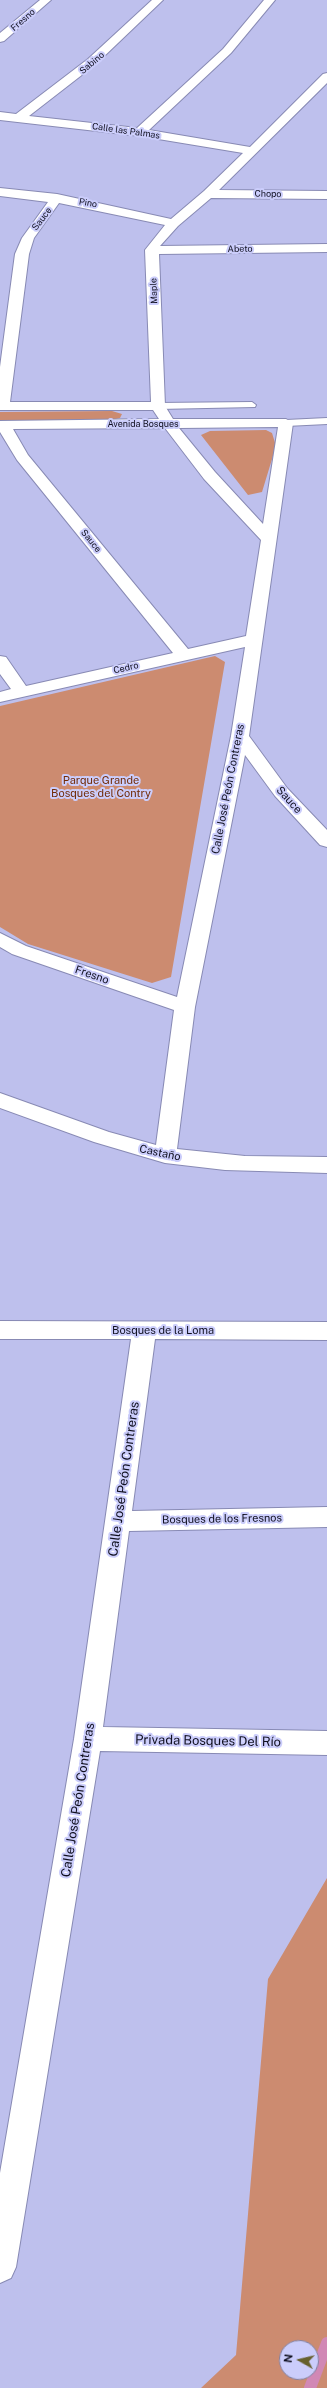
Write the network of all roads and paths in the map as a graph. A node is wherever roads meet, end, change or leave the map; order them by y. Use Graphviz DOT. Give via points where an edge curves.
graph roads {
  1 [pos="46,0"];
  2 [pos="158,0"];
  3 [pos="270,0"];
  4 [pos="0,39"];
  5 [pos="327,76"];
  6 [pos="0,116"];
  7 [pos="20,118"];
  8 [pos="140,132"];
  9 [pos="251,151"];
  10 [pos="0,192"];
  11 [pos="208,194"];
  12 [pos="327,195"];
  13 [pos="58,198"];
  14 [pos="174,223"];
  15 [pos="327,248"];
  16 [pos="152,250"];
  17 [pos="252,405"];
  18 [pos="1,406"];
  19 [pos="158,406"];
  20 [pos="327,422"];
  21 [pos="286,423"];
  22 [pos="168,424"];
  23 [pos="1,425"];
  24 [pos="269,539"];
  25 [pos="253,640"];
  26 [pos="184,655"];
  27 [pos="0,661"];
  28 [pos="21,692"];
  29 [pos="0,697"];
  30 [pos="240,736"];
  31 [pos="327,841"];
  32 [pos="0,939"];
  33 [pos="185,1007"];
  34 [pos="0,1100"];
  35 [pos="165,1155"];
  36 [pos="327,1165"];
  37 [pos="0,1330"];
  38 [pos="144,1331"];
  39 [pos="327,1331"];
  40 [pos="327,1517"];
  41 [pos="118,1521"];
  42 [pos="88,1739"];
  43 [pos="327,1743"];
  44 [pos="0,2267"];
  1 -- 4 [label="street, Fresno"];
  2 -- 7 [label="street, Sabino" via="101,56"];
  3 -- 8 [label="street" via="227,51"];
  5 -- 9 [label="street"];
  6 -- 7 [label="street, Calle las Palmas"];
  7 -- 8 [label="street, Calle las Palmas"];
  8 -- 9 [label="street, Calle las Palmas"];
  9 -- 11 [label="street"];
  10 -- 13 [label="street, Pino"];
  11 -- 12 [label="street, Chopo"];
  11 -- 14 [label="street"];
  13 -- 14 [label="street, Pino" via="128,211"];
  13 -- 18 [label="street, Sauce" via="24,247"];
  14 -- 16 [label="street"];
  15 -- 16 [label="street, Abeto"];
  16 -- 19 [label="street, Maple"];
  17 -- 19 [label="lane"];
  18 -- 19 [label="street, Avenida Bosques"];
  19 -- 22 [label="street, Maple"];
  20 -- 21 [label="lane"];
  21 -- 22 [label="street, Avenida Bosques"];
  21 -- 24 [label="street, Calle José Peón Contreras"];
  22 -- 23 [label="street, Avenida Bosques"];
  22 -- 24 [label="street, Maple" via="200,464"];
  23 -- 26 [label="street, Sauce" via="22,457"];
  24 -- 25 [label="street, Calle José Peón Contreras"];
  25 -- 26 [label="street, Cedro"];
  25 -- 30 [label="street, Calle José Peón Contreras"];
  26 -- 28 [label="street, Cedro"];
  27 -- 28 [label="street"];
  28 -- 29 [label="street, Cedro"];
  30 -- 31 [label="street, Sauce" via="281,792"];
  30 -- 33 [label="street, Calle José Peón Contreras"];
  32 -- 33 [label="street, Fresno" via="19,950"];
  33 -- 35 [label="street, Calle José Peón Contreras"];
  34 -- 35 [label="street, Castaño" via="139,1149"];
  35 -- 36 [label="street, Castaño" via="203,1161"];
  37 -- 38 [label="street, Bosques de la Loma"];
  38 -- 39 [label="street, Bosques de la Loma"];
  38 -- 41 [label="street, Calle José Peón Contreras"];
  40 -- 41 [label="street, Bosques de los Fresnos"];
  41 -- 42 [label="street, Calle José Peón Contreras"];
  42 -- 43 [label="street, Privada Bosques Del Río"];
  42 -- 44 [label="street, Calle José Peón Contreras"];
}
